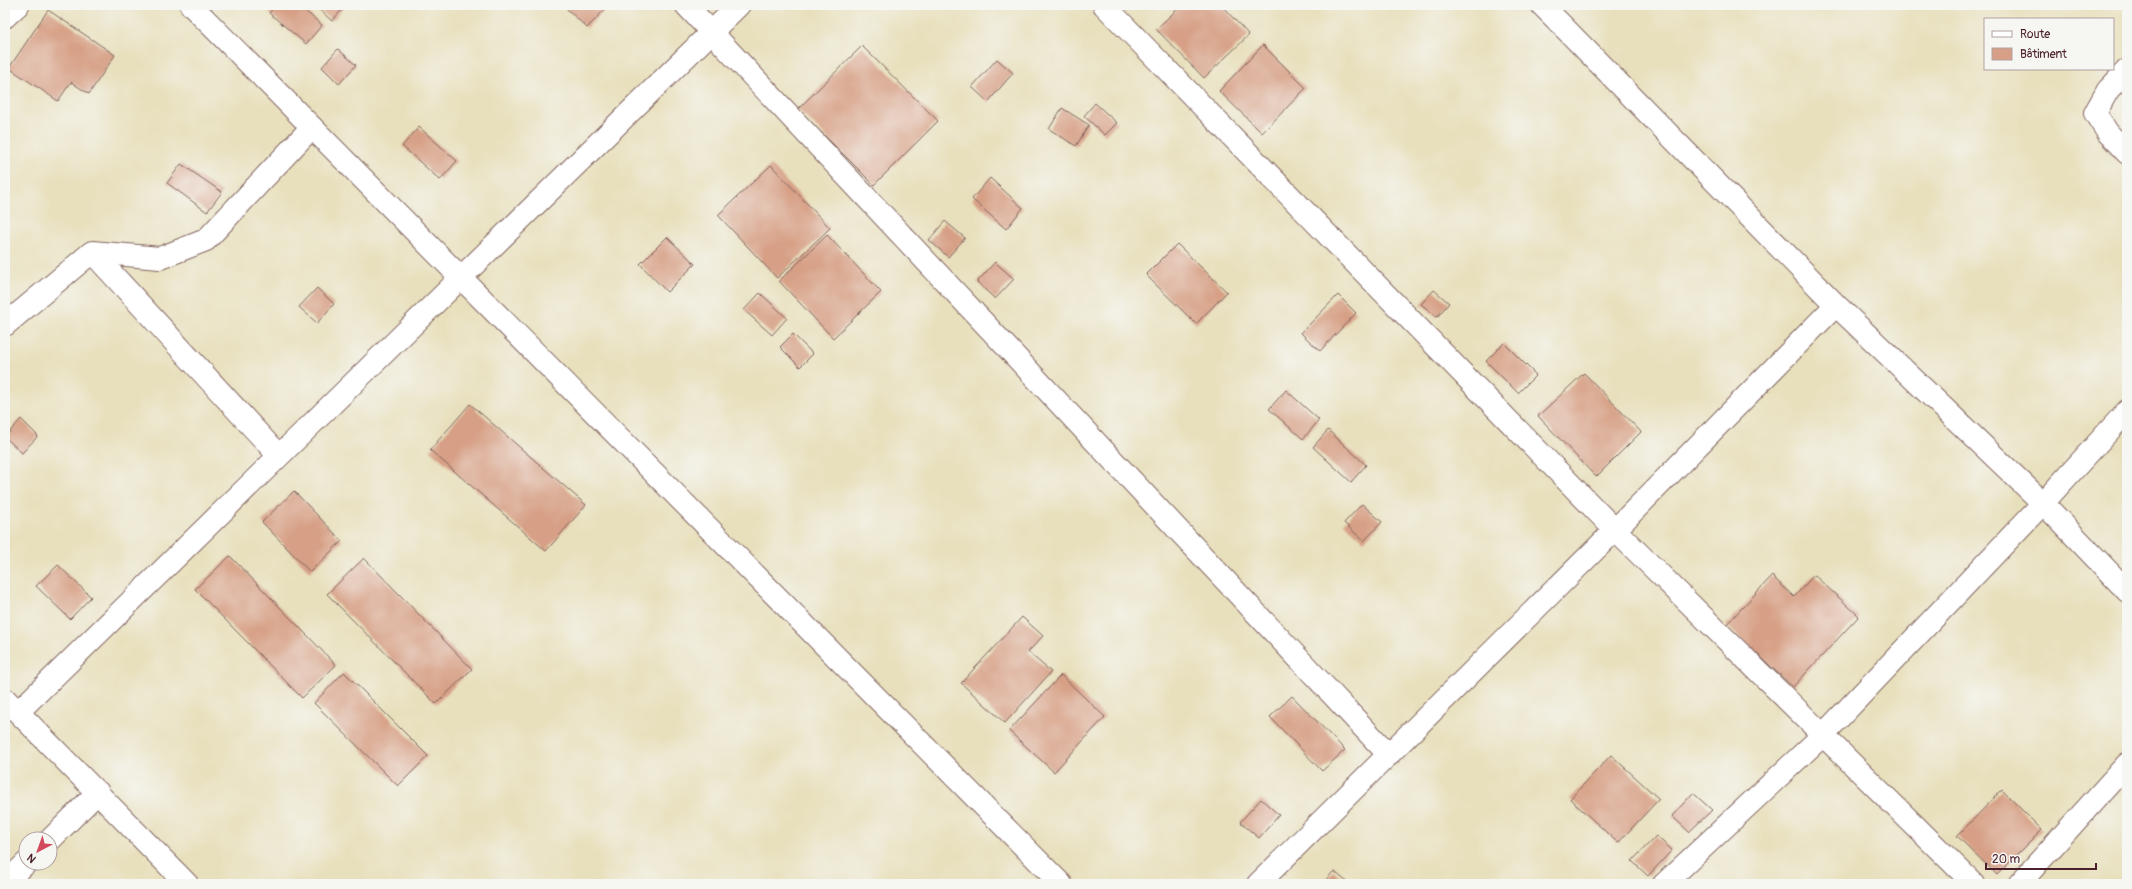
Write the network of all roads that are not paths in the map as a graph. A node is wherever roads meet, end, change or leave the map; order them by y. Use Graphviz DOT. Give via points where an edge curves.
graph roads {
  1 [pos="18,5"];
  2 [pos="191,5"];
  3 [pos="686,5"];
  4 [pos="739,5"];
  5 [pos="1104,5"];
  6 [pos="1542,5"];
  7 [pos="5,17"];
  8 [pos="712,31"];
  9 [pos="2127,70"];
  10 [pos="312,128"];
  11 [pos="2127,152"];
  12 [pos="92,252"];
  13 [pos="460,278"];
  14 [pos="1836,305"];
  15 [pos="7,321"];
  16 [pos="2127,411"];
  17 [pos="280,456"];
  18 [pos="2043,503"];
  19 [pos="1615,530"];
  20 [pos="2127,591"];
  21 [pos="12,706"];
  22 [pos="1822,736"];
  23 [pos="1388,755"];
  24 [pos="2127,764"];
  25 [pos="98,792"];
  26 [pos="58,832"];
  27 [pos="18,871"];
  28 [pos="5,884"];
  29 [pos="187,884"];
  30 [pos="1061,884"];
  31 [pos="1258,884"];
  32 [pos="1664,884"];
  33 [pos="1974,884"];
  34 [pos="2019,884"];
  1 -- 7 [label="street"];
  2 -- 10 [label="street"];
  3 -- 8 [label="street"];
  4 -- 8 [label="street"];
  5 -- 19 [label="street"];
  6 -- 14 [label="street"];
  8 -- 13 [label="street"];
  8 -- 23 [label="street"];
  9 -- 11 [label="street" via="2108,90 2095,113 2108,133"];
  10 -- 12 [label="street" via="206,240 160,258"];
  10 -- 13 [label="street"];
  12 -- 15 [label="street"];
  12 -- 17 [label="street"];
  13 -- 17 [label="street"];
  13 -- 30 [label="street"];
  14 -- 18 [label="street"];
  14 -- 19 [label="street"];
  16 -- 18 [label="street"];
  17 -- 21 [label="street"];
  18 -- 20 [label="street"];
  18 -- 22 [label="street"];
  19 -- 22 [label="street"];
  19 -- 23 [label="street"];
  21 -- 25 [label="street"];
  22 -- 32 [label="street"];
  22 -- 33 [label="street"];
  23 -- 31 [label="street"];
  24 -- 34 [label="street"];
  25 -- 26 [label="street"];
  25 -- 29 [label="street"];
  27 -- 28 [label="street"];
}
